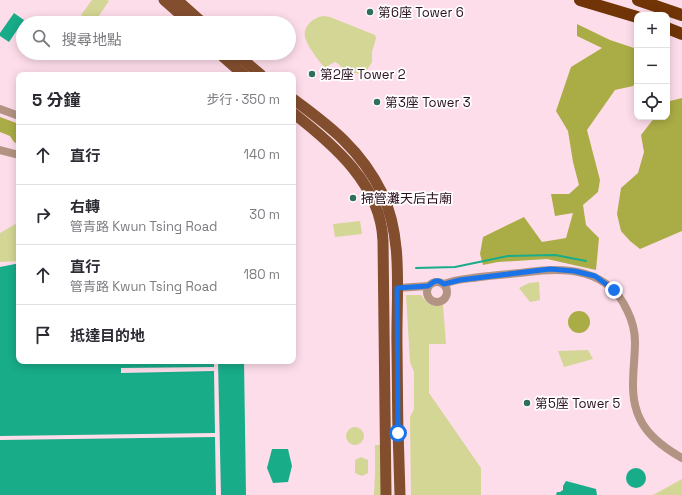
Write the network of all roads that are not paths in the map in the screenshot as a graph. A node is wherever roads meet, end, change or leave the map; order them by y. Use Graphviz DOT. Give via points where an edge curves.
graph roads {
  1 [pos="164,0"];
  2 [pos="177,0"];
  3 [pos="580,0"];
  4 [pos="638,0"];
  5 [pos="682,15"];
  6 [pos="182,16"];
  7 [pos="196,16"];
  8 [pos="634,16"];
  9 [pos="670,29"];
  10 [pos="682,34"];
  11 [pos="227,60"];
  12 [pos="243,60"];
  13 [pos="241,72"];
  14 [pos="257,72"];
  15 [pos="296,101"];
  16 [pos="0,109"];
  17 [pos="16,115"];
  18 [pos="296,115"];
  19 [pos="0,150"];
  20 [pos="16,154"];
  21 [pos="444,284"];
  22 [pos="428,286"];
  23 [pos="397,288"];
  24 [pos="682,458"];
  25 [pos="386,495"];
  26 [pos="400,495"];
  1 -- 6 [label="main road"];
  2 -- 7 [label="main road"];
  3 -- 8 [label="highway"];
  4 -- 5 [label="highway"];
  9 -- 10 [label="highway"];
  11 -- 13 [label="main road"];
  12 -- 14 [label="main road"];
  15 -- 23 [label="main road" via="339,134 377,182 387,205 392,227 396,251"];
  16 -- 17 [label="street"];
  18 -- 25 [label="main road" via="319,133 357,175 372,196 379,215 383,233"];
  19 -- 20 [label="street"];
  21 -- 22 [label="street" via="435,281"];
  21 -- 22 [label="street" via="447,294 440,302 430,300 426,293"];
  21 -- 24 [label="street" via="550,269 585,273 605,283 625,305 634,330 633,385 640,420 651,435"];
  22 -- 23 [label="street"];
  23 -- 26 [label="main road"];
}
